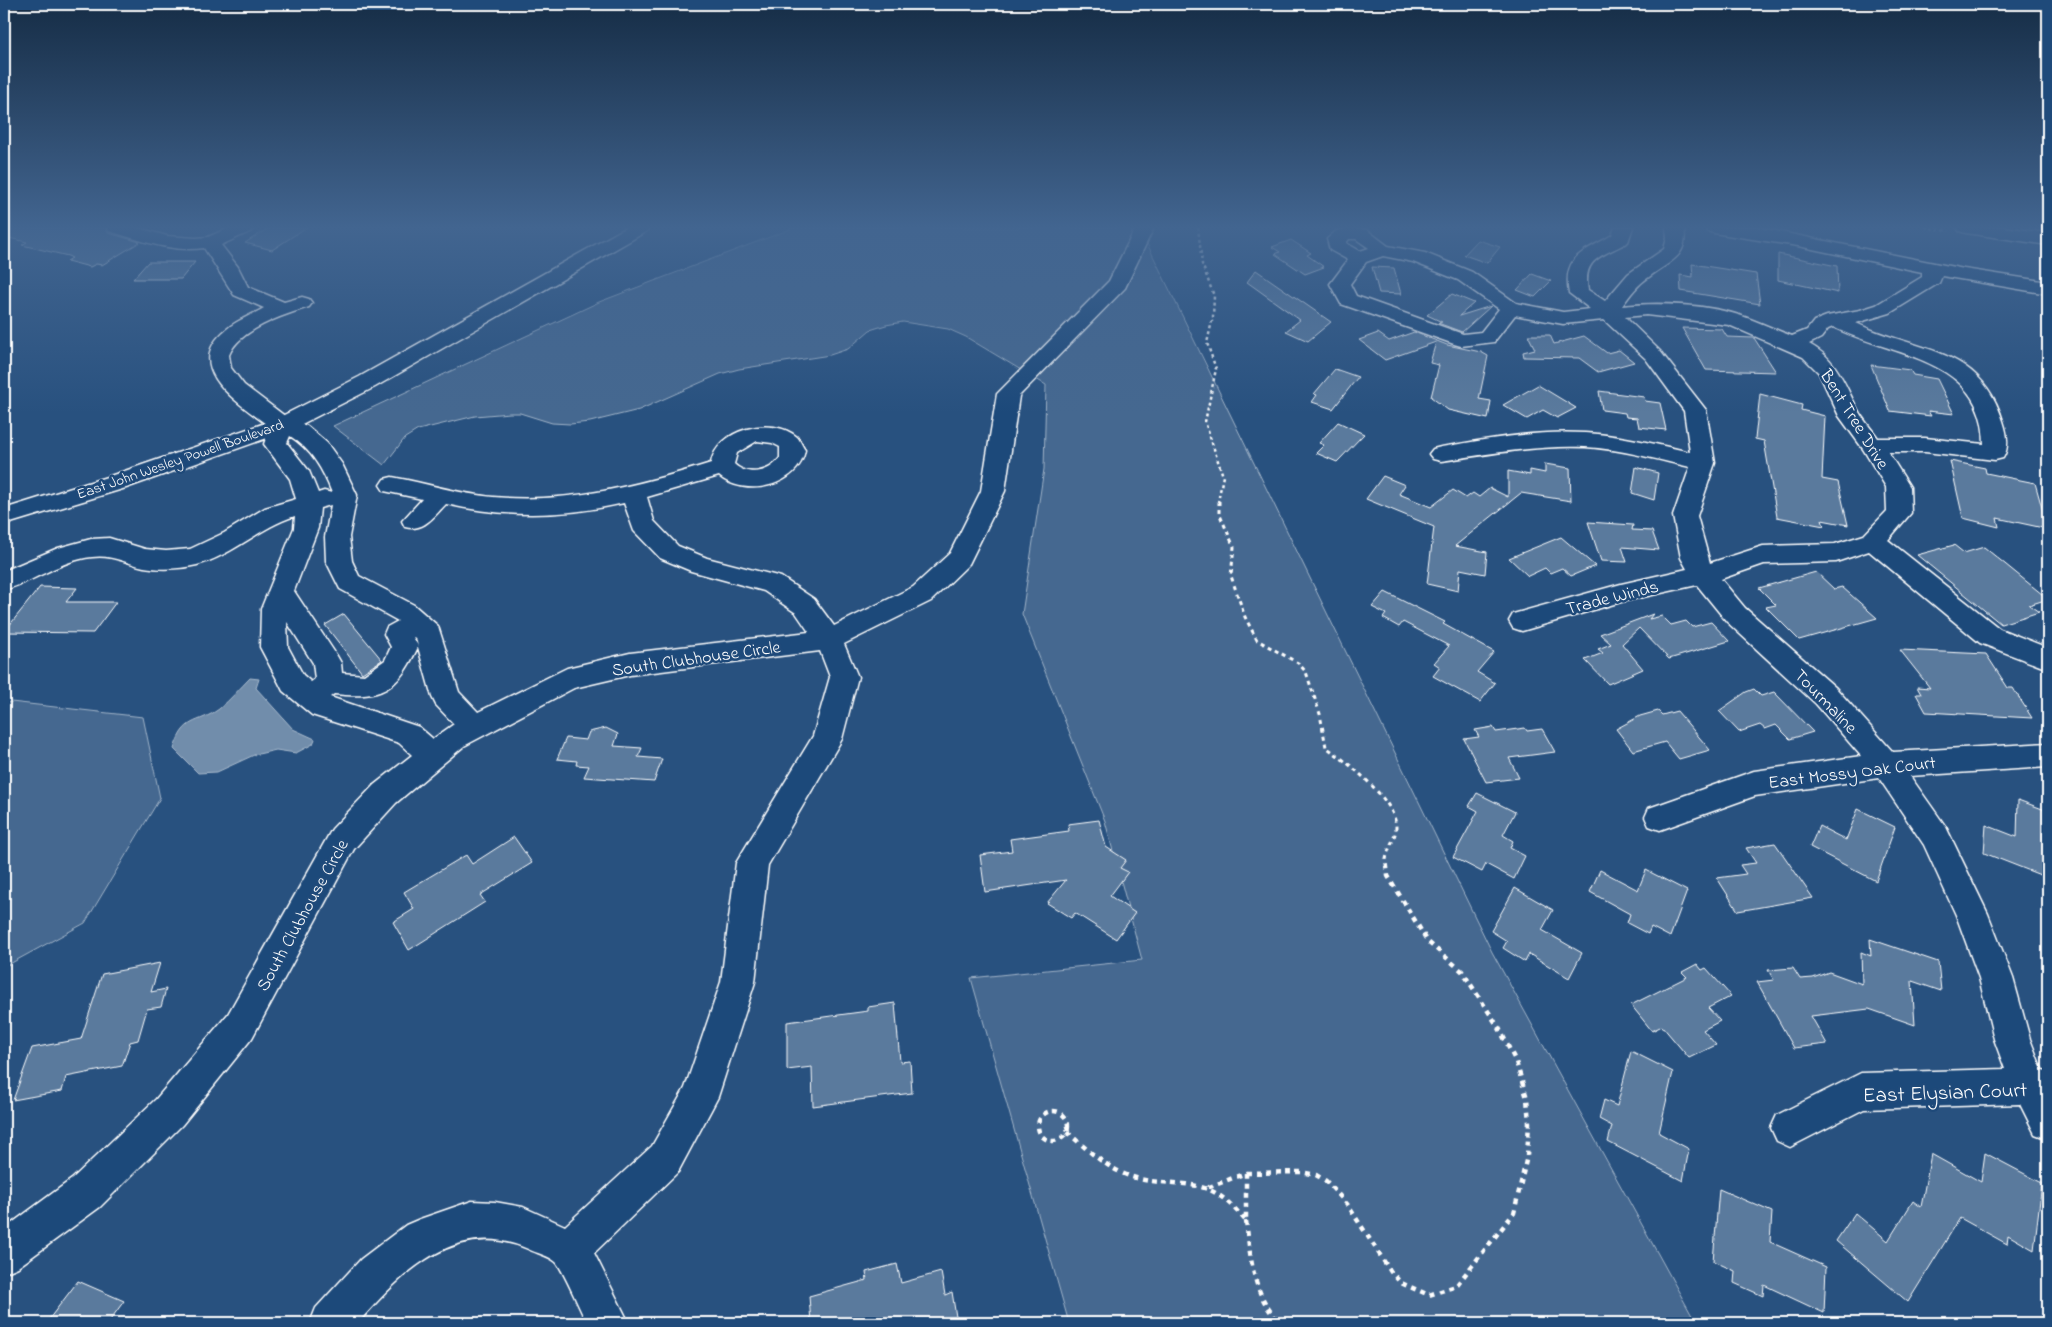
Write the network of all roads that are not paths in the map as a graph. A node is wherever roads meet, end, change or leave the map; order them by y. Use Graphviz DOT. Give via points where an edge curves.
graph roads {
  1 [pos="239,289"];
  2 [pos="503,289"];
  3 [pos="531,289"];
  4 [pos="1113,289"];
  5 [pos="1342,289"];
  6 [pos="1483,289"];
  7 [pos="1577,289"];
  8 [pos="1625,289"];
  9 [pos="1916,289"];
  10 [pos="302,303"];
  11 [pos="281,308"];
  12 [pos="1510,308"];
  13 [pos="1607,311"];
  14 [pos="1834,320"];
  15 [pos="1793,344"];
  16 [pos="275,419"];
  17 [pos="1872,444"];
  18 [pos="1441,454"];
  19 [pos="1703,464"];
  20 [pos="723,467"];
  21 [pos="392,485"];
  22 [pos="635,493"];
  23 [pos="345,495"];
  24 [pos="440,496"];
  25 [pos="4,501"];
  26 [pos="309,502"];
  27 [pos="4,517"];
  28 [pos="414,521"];
  29 [pos="1873,541"];
  30 [pos="1704,575"];
  31 [pos="4,581"];
  32 [pos="281,591"];
  33 [pos="1522,621"];
  34 [pos="417,623"];
  35 [pos="829,640"];
  36 [pos="2048,658"];
  37 [pos="320,690"];
  38 [pos="474,726"];
  39 [pos="2048,755"];
  40 [pos="432,756"];
  41 [pos="1886,766"];
  42 [pos="1660,817"];
  43 [pos="2039,1088"];
  44 [pos="2048,1121"];
  45 [pos="1790,1128"];
  46 [pos="570,1248"];
  47 [pos="4,1253"];
  48 [pos="331,1323"];
  49 [pos="609,1323"];
  1 -- 11 [label="street"];
  2 -- 16 [label="street, East John Wesley Powell Boulevard"];
  3 -- 16 [label="street, East John Wesley Powell Boulevard" via="366,382"];
  4 -- 35 [label="street, South Clubhouse Circle" via="1008,394 993,491 960,558 922,594"];
  5 -- 12 [label="street" via="1348,300 1461,340 1487,338"];
  6 -- 12 [label="street"];
  7 -- 13 [label="street, Tourmaline" via="1578,293"];
  8 -- 13 [label="street"];
  9 -- 14 [label="street" via="1883,309 1864,316"];
  10 -- 11 [label="street"];
  11 -- 16 [label="street" via="234,333 218,355 220,368 236,390"];
  12 -- 13 [label="street, Bent Tree Drive" via="1563,318"];
  13 -- 15 [label="street, Bent Tree Drive" via="1646,309 1734,320"];
  13 -- 19 [label="street, Tourmaline" via="1653,355 1695,410"];
  14 -- 15 [label="street"];
  14 -- 17 [label="street" via="1851,330 1918,350 1969,377 1984,395 1997,436 1995,453 1924,445"];
  15 -- 17 [label="street, Bent Tree Drive" via="1810,353 1828,370 1850,416"];
  16 -- 23 [label="street" via="299,431 319,448 334,469"];
  16 -- 25 [label="street, East John Wesley Powell Boulevard" via="190,442"];
  16 -- 26 [label="street" via="275,444 301,477"];
  16 -- 27 [label="street, East John Wesley Powell Boulevard" via="126,479"];
  17 -- 29 [label="street, Bent Tree Drive" via="1898,487 1899,513"];
  18 -- 19 [label="street" via="1525,442 1586,440 1635,446"];
  19 -- 30 [label="street, Tourmaline" via="1685,516 1694,558"];
  20 -- 22 [label="street"];
  21 -- 24 [label="street"];
  22 -- 24 [label="street" via="535,507 475,503"];
  22 -- 35 [label="street" via="643,525 669,552 784,590 805,606"];
  23 -- 26 [label="street"];
  23 -- 34 [label="street" via="337,536 339,561 349,582 405,612"];
  24 -- 28 [label="street"];
  26 -- 31 [label="street" via="274,514 233,539 194,557 159,560 108,547 91,548 67,554"];
  26 -- 32 [label="street" via="306,528"];
  29 -- 30 [label="street, Bent Tree Drive" via="1836,553 1764,555"];
  29 -- 36 [label="street" via="1990,636"];
  30 -- 33 [label="street, Trade Winds" via="1621,593"];
  30 -- 41 [label="street, Tourmaline" via="1736,615 1826,696"];
  32 -- 37 [label="street" via="327,663"];
  32 -- 37 [label="street" via="274,609 274,647 293,682"];
  34 -- 37 [label="street" via="397,634 405,647 395,667 384,676 363,686"];
  34 -- 38 [label="street" via="428,633 446,697"];
  35 -- 38 [label="street, South Clubhouse Circle" via="621,666 568,679"];
  35 -- 46 [label="street" via="844,677 827,739 752,863 738,982 700,1097 665,1159"];
  37 -- 40 [label="street" via="322,707 409,735"];
  38 -- 40 [label="street, South Clubhouse Circle"];
  39 -- 41 [label="street, East Mossy Oak Court"];
  40 -- 47 [label="street, South Clubhouse Circle" via="385,794 343,839 240,1026 169,1112 86,1193"];
  41 -- 42 [label="street, East Mossy Oak Court" via="1754,784"];
  41 -- 43 [label="street, Tourmaline" via="1935,836 1972,914 1996,978 2012,1039"];
  43 -- 44 [label="street, Tourmaline"];
  43 -- 45 [label="street, East Elysian Court" via="1861,1091"];
  46 -- 48 [label="street" via="523,1227 472,1220 420,1239 374,1273"];
  46 -- 49 [label="street"];
}
